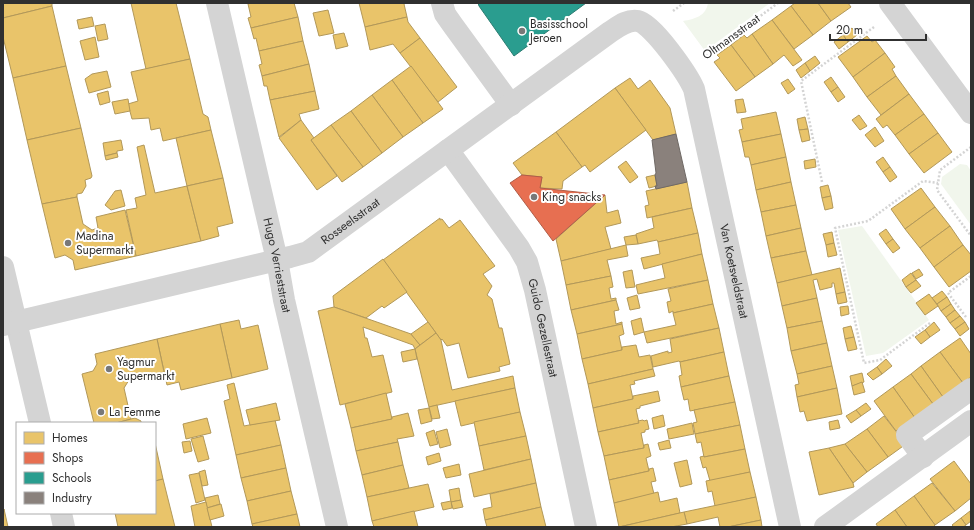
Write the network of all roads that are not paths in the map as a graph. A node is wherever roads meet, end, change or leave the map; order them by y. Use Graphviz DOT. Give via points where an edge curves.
graph roads {
  1 [pos="217,3"];
  2 [pos="442,3"];
  3 [pos="890,3"];
  4 [pos="650,28"];
  5 [pos="511,105"];
  6 [pos="971,113"];
  7 [pos="448,150"];
  8 [pos="277,260"];
  9 [pos="3,267"];
  10 [pos="10,324"];
  11 [pos="971,389"];
  12 [pos="40,422"];
  13 [pos="968,429"];
  14 [pos="922,457"];
  15 [pos="60,514"];
  16 [pos="64,527"];
  17 [pos="337,527"];
  18 [pos="586,527"];
  19 [pos="790,527"];
  20 [pos="825,527"];
  1 -- 8 [label="street, Hugo Verrieststraat"];
  2 -- 5 [label="street" via="452,24"];
  3 -- 6 [label="street"];
  4 -- 5 [label="street, Rosseelsstraat" via="638,21 625,23"];
  4 -- 19 [label="street, Van Koetsveldstraat" via="685,72 692,86"];
  5 -- 7 [label="street, Rosseelsstraat"];
  7 -- 8 [label="street, Rosseelsstraat" via="315,248"];
  7 -- 18 [label="street, Guido Gezellestraat" via="527,262"];
  8 -- 10 [label="street, Rosseelsstraat"];
  8 -- 17 [label="street, Hugo Verrieststraat"];
  9 -- 10 [label="street"];
  10 -- 12 [label="street"];
  11 -- 14 [label="street" via="907,435"];
  13 -- 14 [label="street"];
  14 -- 20 [label="street"];
  15 -- 16 [label="street"];
}
